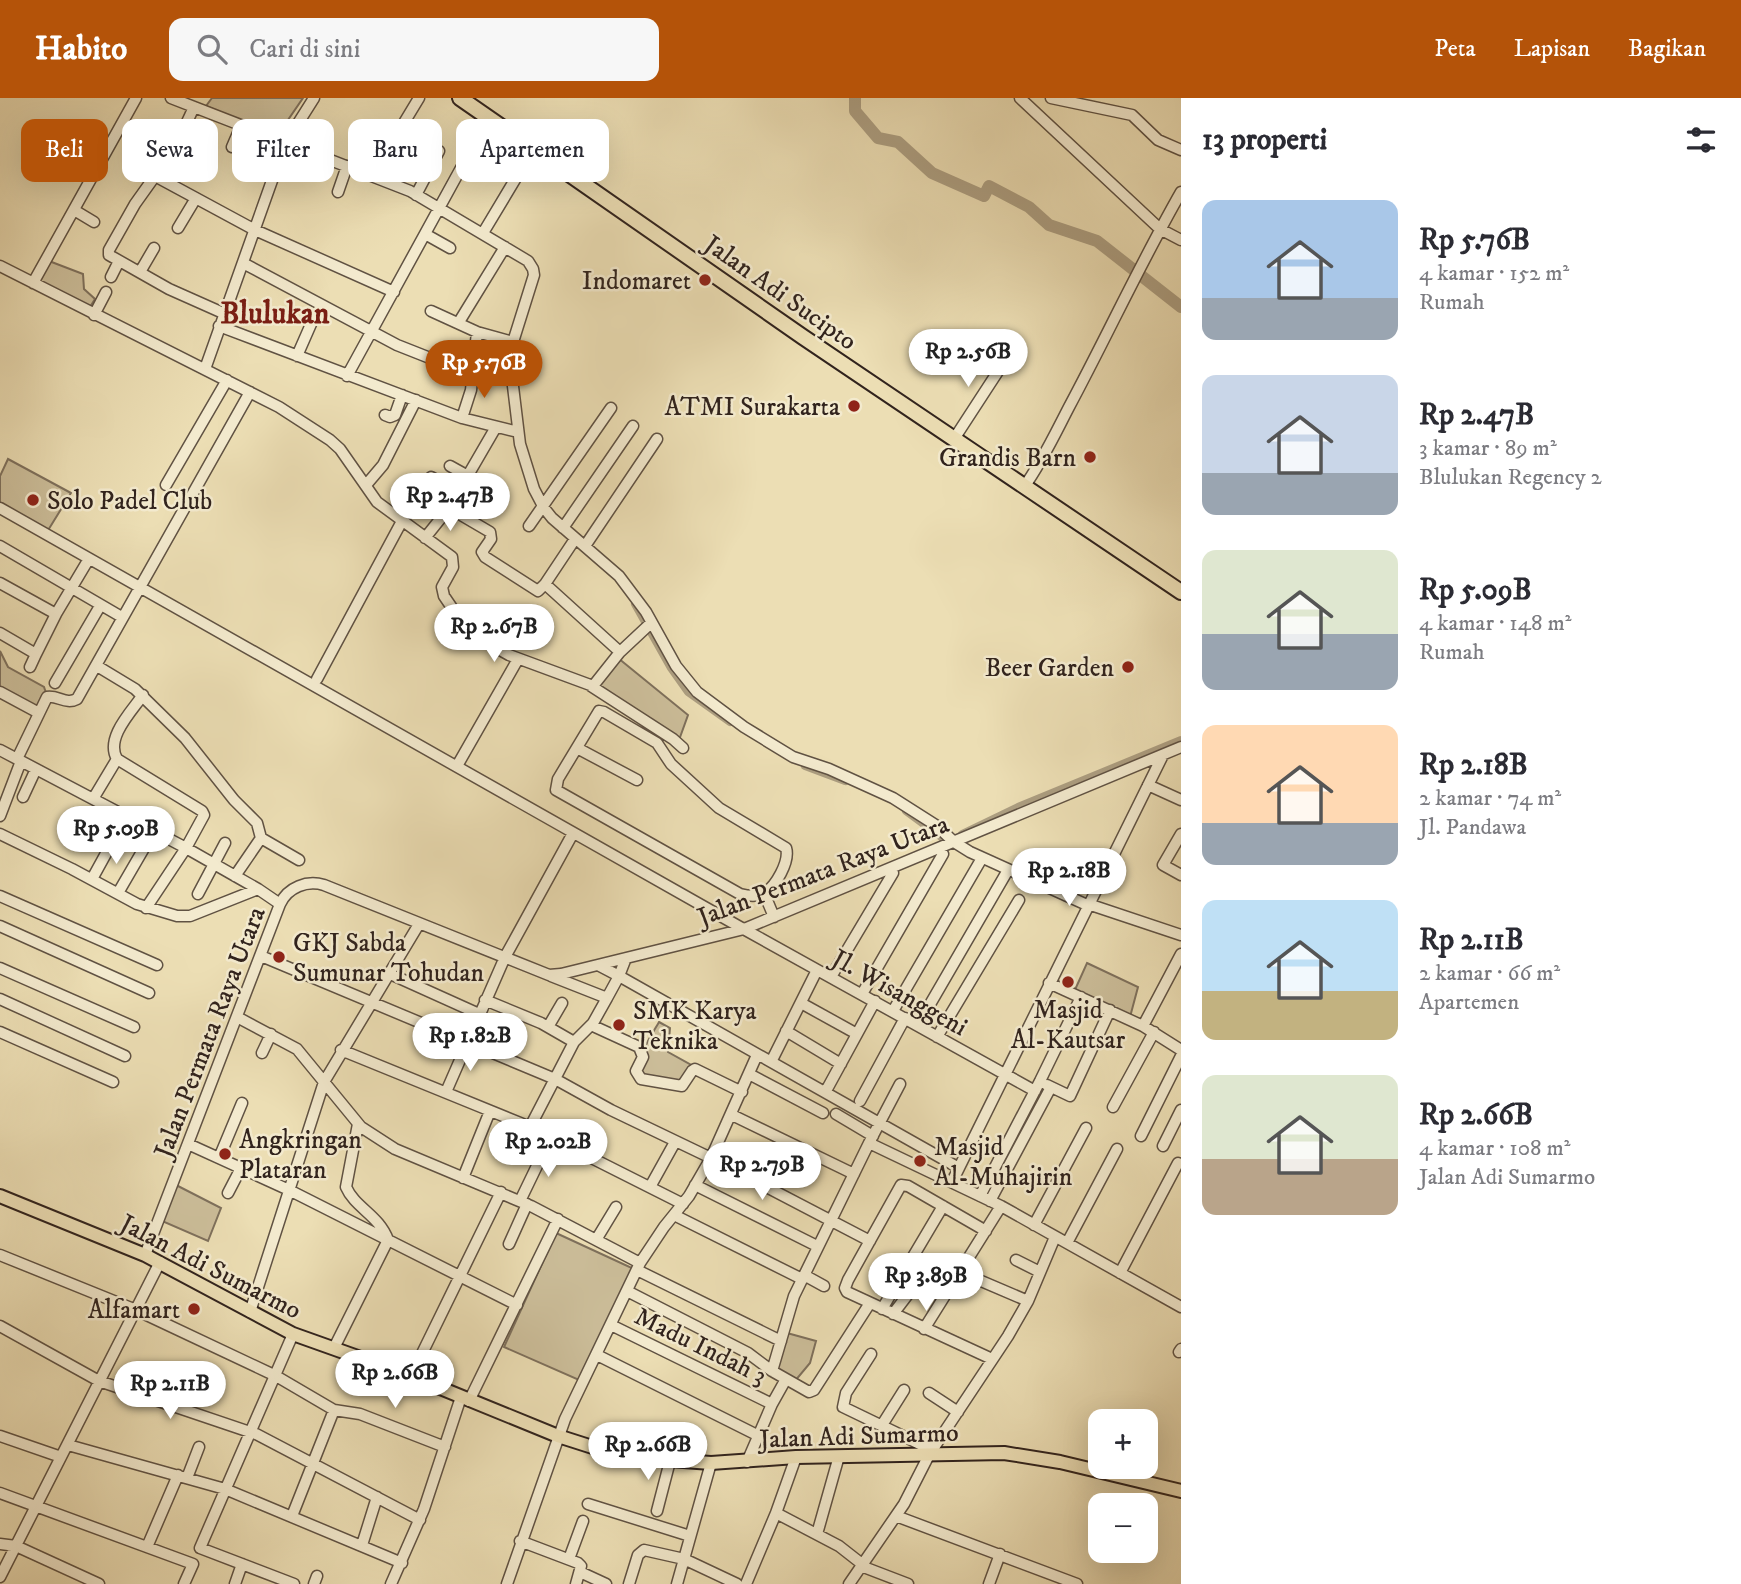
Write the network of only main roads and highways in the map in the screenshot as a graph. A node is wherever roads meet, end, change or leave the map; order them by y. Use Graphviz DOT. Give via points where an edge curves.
graph roads {
  1 [pos="460,98"];
  2 [pos="1181,592"];
  3 [pos="0,1196"];
  4 [pos="1181,1490"];
  1 -- 2 [label="highway, Jalan Adi Sucipto"];
  3 -- 4 [label="main road, Jalan Adi Sumarmo" via="160,1262 293,1334 608,1452 711,1463 987,1452 1024,1455"];
}
